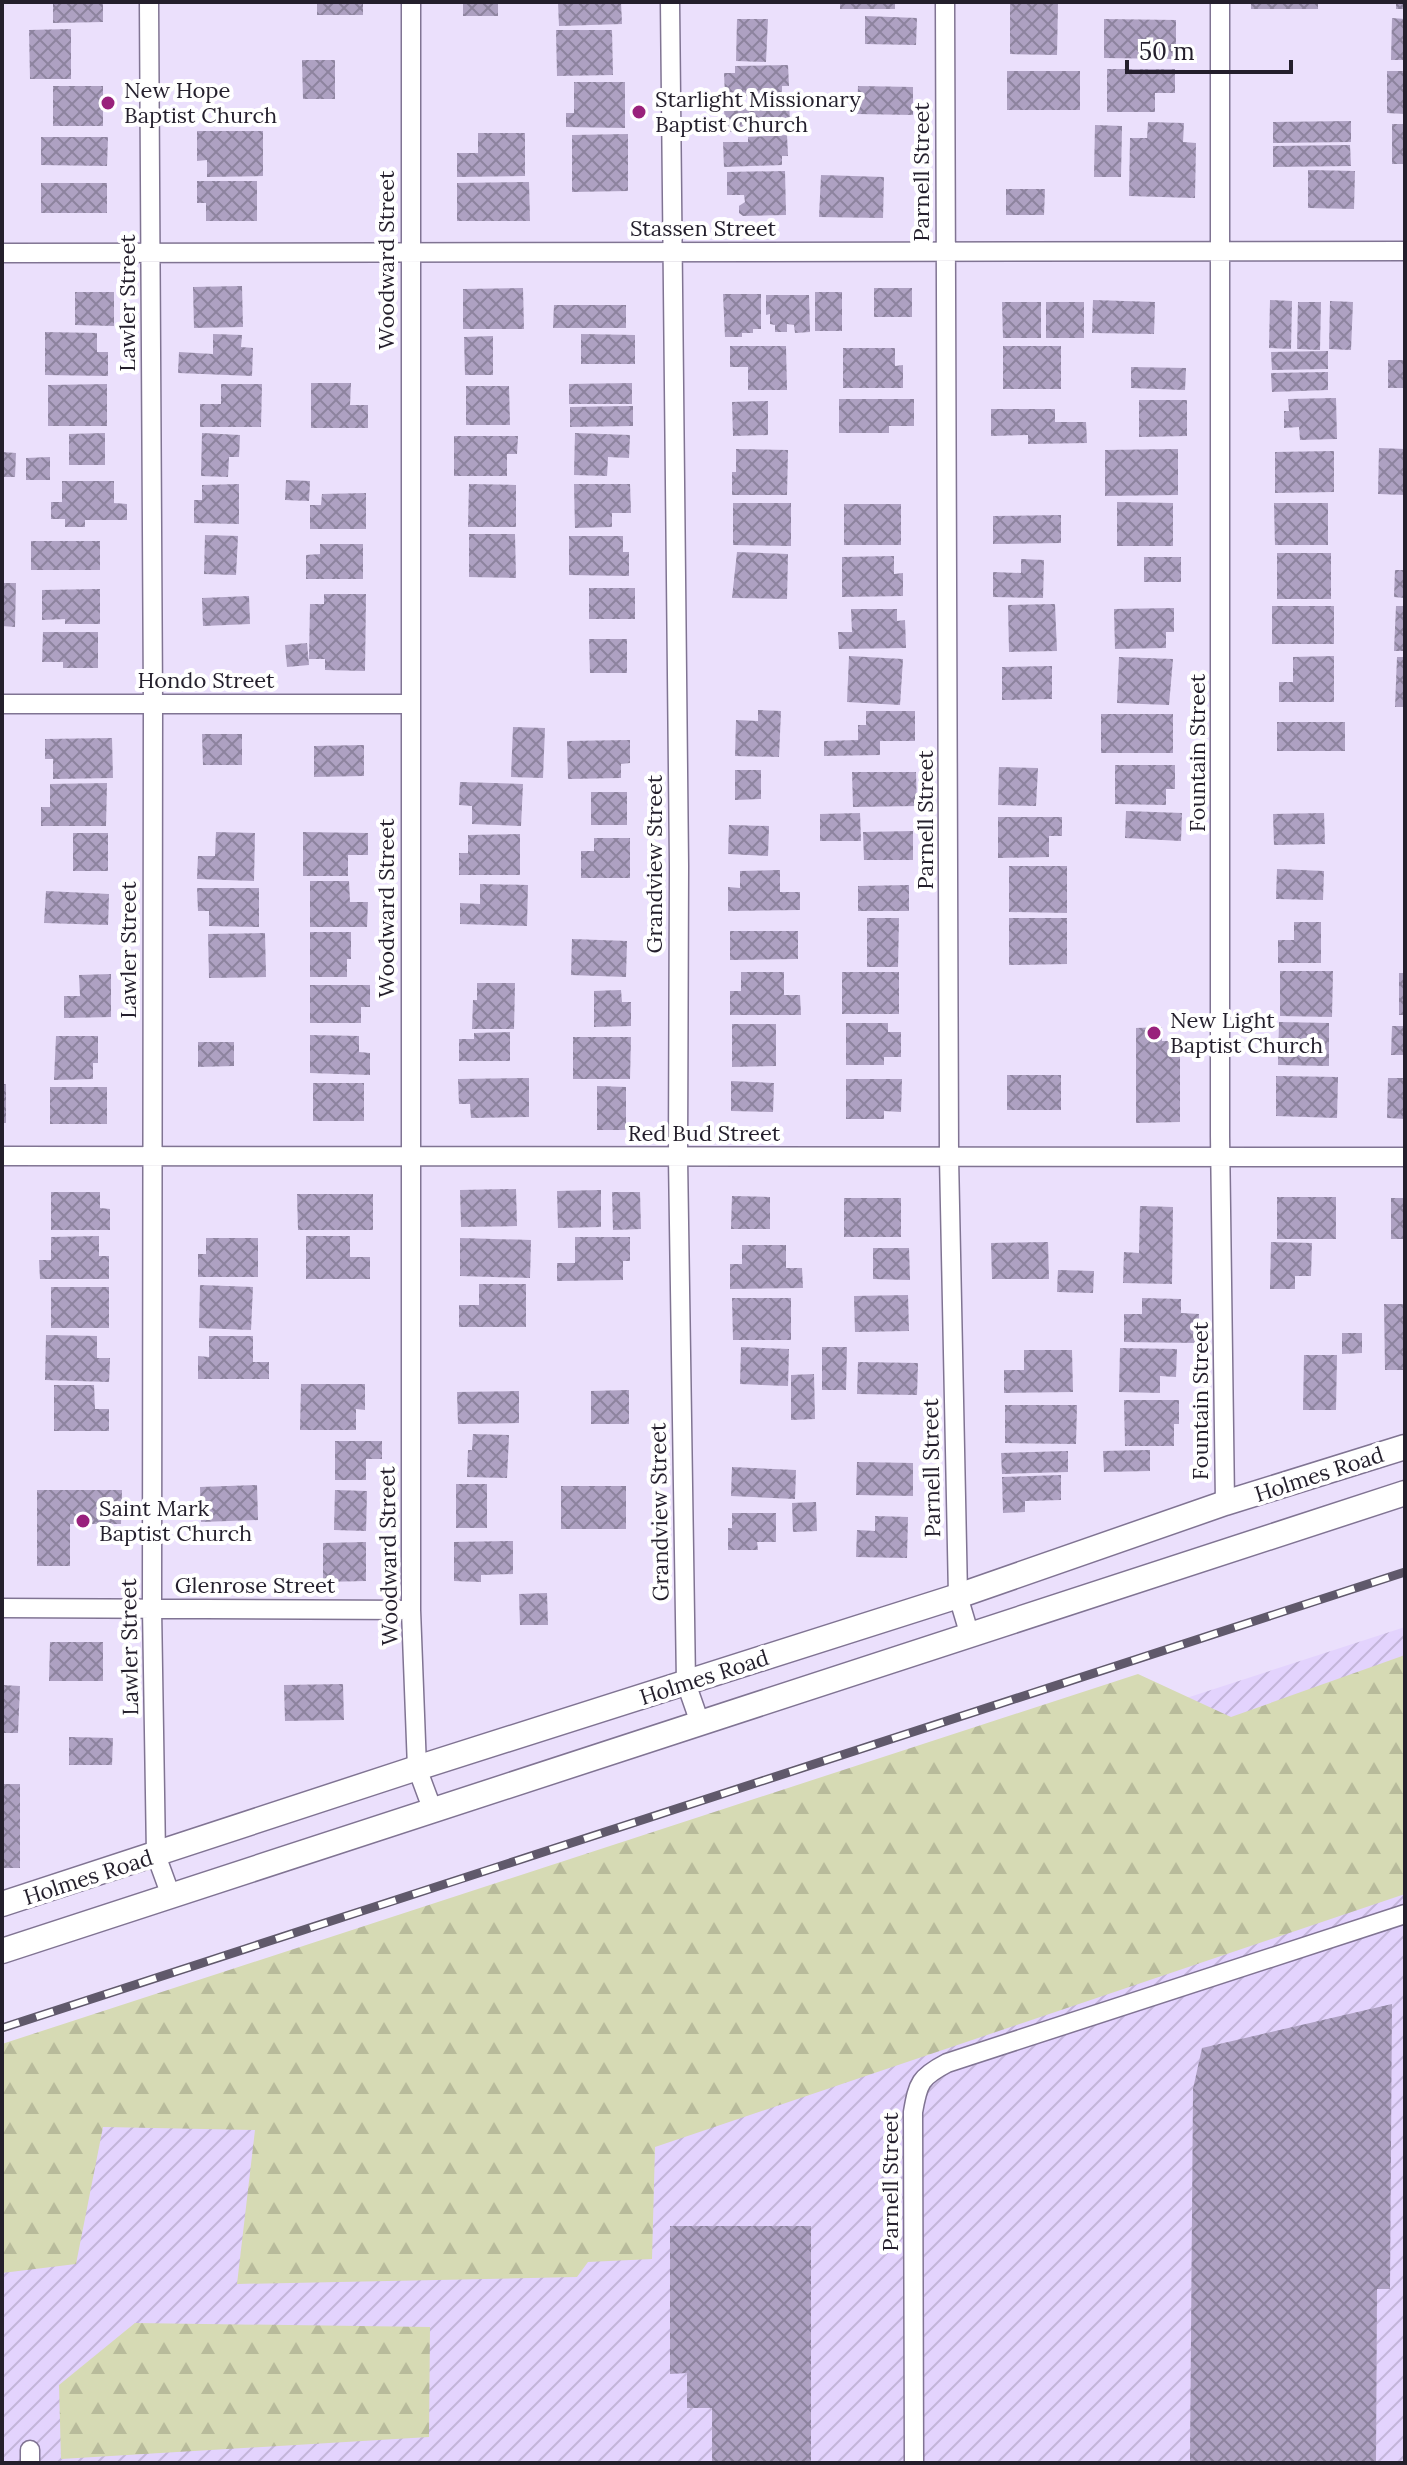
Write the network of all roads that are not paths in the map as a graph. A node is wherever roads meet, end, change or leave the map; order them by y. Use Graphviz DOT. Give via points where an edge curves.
graph roads {
  1 [pos="149,2"];
  2 [pos="411,2"];
  3 [pos="670,2"];
  4 [pos="945,2"];
  5 [pos="1220,2"];
  6 [pos="1405,251"];
  7 [pos="670,252"];
  8 [pos="944,252"];
  9 [pos="1219,252"];
  10 [pos="2,253"];
  11 [pos="150,253"];
  12 [pos="409,253"];
  13 [pos="2,704"];
  14 [pos="153,704"];
  15 [pos="410,704"];
  16 [pos="2,1156"];
  17 [pos="152,1156"];
  18 [pos="410,1156"];
  19 [pos="678,1157"];
  20 [pos="949,1157"];
  21 [pos="1222,1157"];
  22 [pos="1405,1157"];
  23 [pos="1405,1447"];
  24 [pos="1405,1493"];
  25 [pos="1225,1503"];
  26 [pos="958,1596"];
  27 [pos="2,1608"];
  28 [pos="152,1608"];
  29 [pos="411,1610"];
  30 [pos="970,1636"];
  31 [pos="686,1683"];
  32 [pos="700,1723"];
  33 [pos="417,1768"];
  34 [pos="433,1811"];
  35 [pos="156,1855"];
  36 [pos="171,1896"];
  37 [pos="2,1904"];
  38 [pos="1405,1914"];
  39 [pos="2,1951"];
  40 [pos="914,2463"];
  1 -- 11 [label="street, Lawler Street"];
  2 -- 12 [label="street, Woodward Street"];
  3 -- 7 [label="street, Grandview Street"];
  4 -- 8 [label="street, Parnell Street"];
  5 -- 9 [label="street, Fountain Street"];
  6 -- 9 [label="street, Stassen Street"];
  7 -- 8 [label="street, Stassen Street"];
  7 -- 12 [label="street, Stassen Street"];
  7 -- 19 [label="street, Grandview Street"];
  8 -- 9 [label="street, Stassen Street"];
  8 -- 20 [label="street, Parnell Street"];
  9 -- 21 [label="street, Fountain Street"];
  10 -- 11 [label="street, Stassen Street"];
  11 -- 12 [label="street, Stassen Street"];
  11 -- 14 [label="street, Lawler Street"];
  12 -- 15 [label="street, Woodward Street"];
  13 -- 14 [label="street, Hondo Street"];
  14 -- 15 [label="street, Hondo Street"];
  14 -- 17 [label="street, Lawler Street"];
  15 -- 18 [label="street, Woodward Street"];
  16 -- 17 [label="street, Red Bud Street"];
  17 -- 18 [label="street, Red Bud Street"];
  17 -- 28 [label="street, Lawler Street"];
  18 -- 19 [label="street, Red Bud Street"];
  18 -- 29 [label="street, Woodward Street"];
  19 -- 20 [label="street, Red Bud Street"];
  19 -- 31 [label="street, Grandview Street"];
  20 -- 21 [label="street, Red Bud Street"];
  20 -- 26 [label="street, Parnell Street"];
  21 -- 22 [label="street, Red Bud Street"];
  21 -- 25 [label="street, Fountain Street"];
  23 -- 25 [label="main road, Holmes Road"];
  24 -- 30 [label="main road, Holmes Road"];
  25 -- 26 [label="main road, Holmes Road"];
  26 -- 30 [label="street, Parnell Street"];
  26 -- 31 [label="main road, Holmes Road"];
  27 -- 28 [label="street, Glenrose Street"];
  28 -- 29 [label="street, Glenrose Street"];
  28 -- 35 [label="street, Lawler Street"];
  29 -- 33 [label="street, Woodward Street"];
  30 -- 32 [label="main road, Holmes Road"];
  31 -- 32 [label="street, Grandview Street"];
  31 -- 33 [label="main road, Holmes Road"];
  32 -- 34 [label="main road, Holmes Road"];
  33 -- 34 [label="street, Woodward Street"];
  33 -- 35 [label="main road, Holmes Road"];
  34 -- 36 [label="main road, Holmes Road"];
  35 -- 36 [label="street, Lawler Street"];
  35 -- 37 [label="main road, Holmes Road"];
  36 -- 39 [label="main road, Holmes Road"];
  38 -- 40 [label="street, Parnell Street" via="947,2063 925,2075 913,2112"];
}
